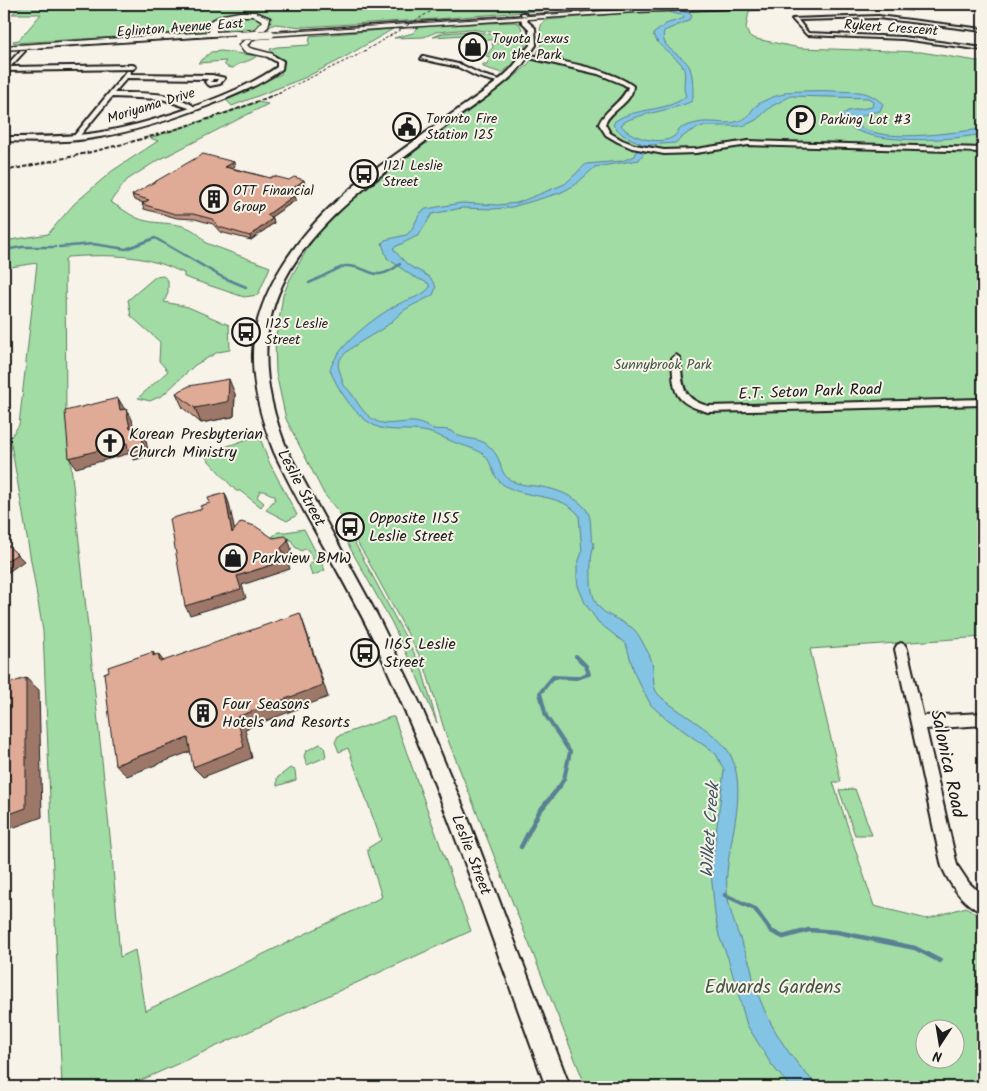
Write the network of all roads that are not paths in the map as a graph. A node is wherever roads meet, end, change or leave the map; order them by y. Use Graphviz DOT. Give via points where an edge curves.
graph roads {
  1 [pos="703,4"];
  2 [pos="806,4"];
  3 [pos="694,6"];
  4 [pos="526,19"];
  5 [pos="328,30"];
  6 [pos="983,30"];
  7 [pos="272,32"];
  8 [pos="212,35"];
  9 [pos="4,48"];
  10 [pos="983,49"];
  11 [pos="23,51"];
  12 [pos="4,52"];
  13 [pos="270,56"];
  14 [pos="526,56"];
  15 [pos="423,58"];
  16 [pos="5,70"];
  17 [pos="126,76"];
  18 [pos="212,77"];
  19 [pos="501,81"];
  20 [pos="111,95"];
  21 [pos="192,107"];
  22 [pos="75,138"];
  23 [pos="4,139"];
  24 [pos="983,150"];
  25 [pos="676,358"];
  26 [pos="983,402"];
  27 [pos="901,649"];
  28 [pos="983,718"];
  29 [pos="918,723"];
  30 [pos="983,905"];
  31 [pos="558,1087"];
  1 -- 3 [label="main road, Eglinton Avenue East"];
  2 -- 3 [label="main road, Eglinton Avenue East"];
  3 -- 4 [label="main road, Eglinton Avenue East"];
  4 -- 5 [label="main road, Eglinton Avenue East"];
  4 -- 7 [label="main road, Eglinton Avenue East"];
  4 -- 14 [label="main road, Leslie Street" via="534,37"];
  5 -- 7 [label="main road, Eglinton Avenue East"];
  5 -- 13 [label="main road" via="274,35 264,44 266,54"];
  6 -- 10 [label="street, Rykert Crescent" via="896,18 794,19 807,34 903,38"];
  7 -- 8 [label="main road, Eglinton Avenue East, bridge"];
  7 -- 11 [label="main road, Eglinton Avenue East, bridge"];
  8 -- 9 [label="main road, Eglinton Avenue East"];
  8 -- 13 [label="main road" via="213,23 222,18 242,14 264,17 268,20 265,25 242,45 247,50"];
  11 -- 12 [label="main road, Eglinton Avenue East"];
  11 -- 16 [label="street"];
  13 -- 21 [label="main road, Moriyama Drive" via="281,62 274,73 238,91"];
  14 -- 19 [label="main road, Leslie Street"];
  14 -- 24 [label="street" via="628,83 631,88 628,97 602,124 605,132 647,150 680,152 748,144"];
  15 -- 19 [label="street" via="460,66 480,76"];
  16 -- 17 [label="street" via="133,68"];
  17 -- 18 [label="street"];
  17 -- 20 [label="street"];
  19 -- 31 [label="main road, Leslie Street" via="352,192 311,231 291,256 273,292 259,354 271,426 287,465 390,656 441,775"];
  20 -- 21 [label="street" via="162,96"];
  20 -- 22 [label="street"];
  21 -- 22 [label="main road, Moriyama Drive" via="124,130"];
  22 -- 23 [label="main road, Moriyama Drive"];
  25 -- 26 [label="street, E.T. Seton Park Road" via="677,389 688,403 708,409"];
  27 -- 29 [label="street, Salonica Road"];
  28 -- 29 [label="street"];
  29 -- 30 [label="street, Salonica Road" via="950,867 968,895"];
}
